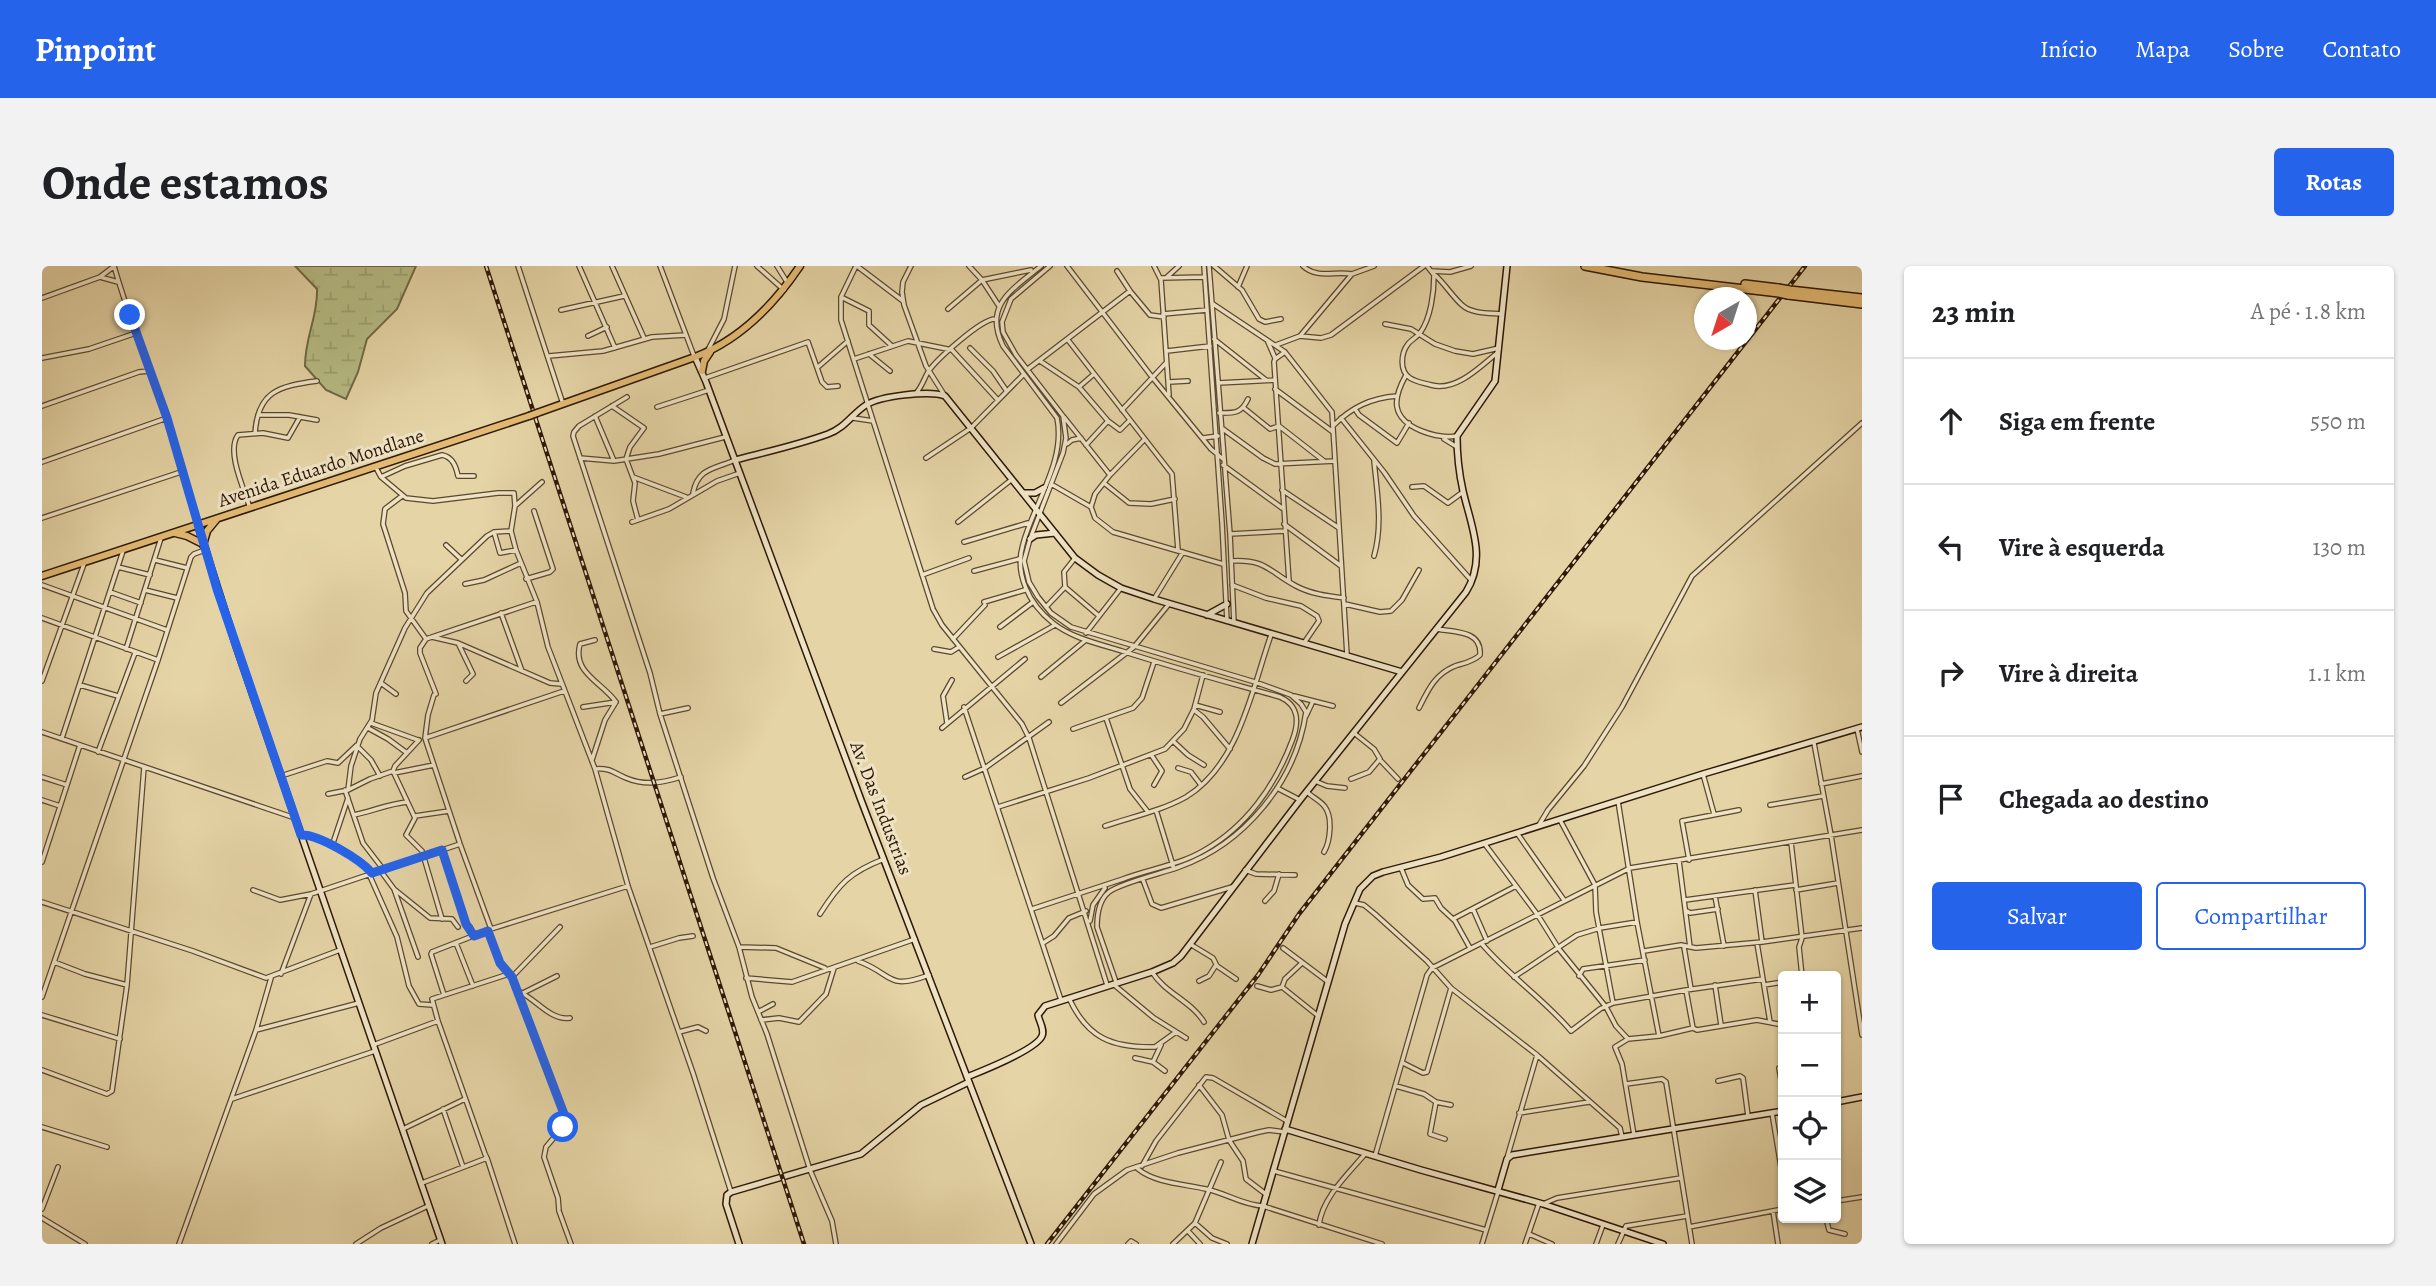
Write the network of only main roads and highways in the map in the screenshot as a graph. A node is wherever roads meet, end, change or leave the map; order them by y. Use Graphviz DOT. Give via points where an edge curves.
graph roads {
  1 [pos="800,266"];
  2 [pos="1585,266"];
  3 [pos="1605,266"];
  4 [pos="1778,290"];
  5 [pos="1789,292"];
  6 [pos="1862,298"];
  7 [pos="1862,304"];
  8 [pos="709,352"];
  9 [pos="680,363"];
  10 [pos="218,519"];
  11 [pos="175,533"];
  12 [pos="42,576"];
  1 -- 8 [label="main road, Avenida Eduardo Mondlane" via="748,326"];
  2 -- 4 [label="highway" via="1642,277"];
  3 -- 4 [label="highway"];
  4 -- 5 [label="highway, bridge"];
  5 -- 6 [label="highway"];
  5 -- 7 [label="highway"];
  8 -- 9 [label="main road, Avenida Eduardo Mondlane"];
  8 -- 9 [label="main road" via="703,375"];
  9 -- 10 [label="main road, Avenida Eduardo Mondlane, bridge"];
  10 -- 11 [label="main road, Avenida Eduardo Mondlane"];
  10 -- 11 [label="main road" via="207,531 204,546"];
  11 -- 12 [label="main road, Avenida Eduardo Mondlane"];
}
